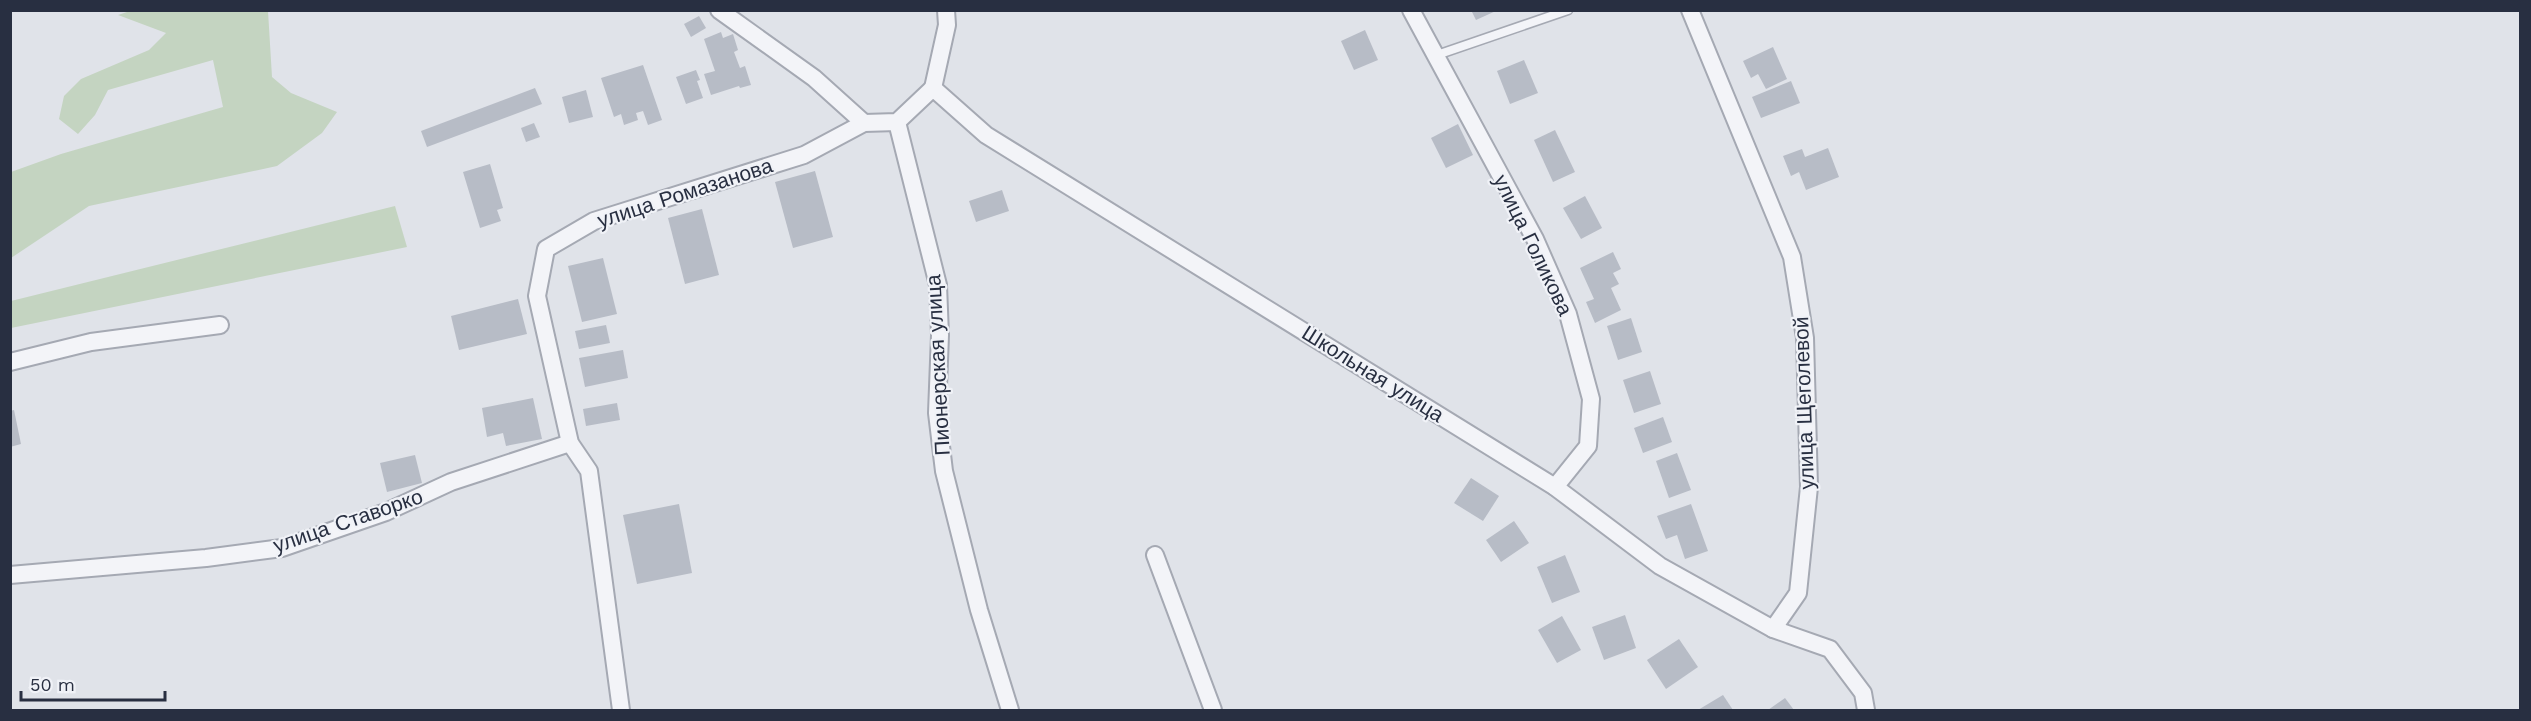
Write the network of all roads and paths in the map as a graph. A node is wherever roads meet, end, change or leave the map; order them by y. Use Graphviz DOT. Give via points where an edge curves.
graph roads {
  1 [pos="719,10"];
  2 [pos="946,10"];
  3 [pos="1411,10"];
  4 [pos="1568,10"];
  5 [pos="1690,10"];
  6 [pos="1434,56"];
  7 [pos="933,88"];
  8 [pos="897,122"];
  9 [pos="864,123"];
  10 [pos="220,325"];
  11 [pos="10,362"];
  12 [pos="570,443"];
  13 [pos="1555,487"];
  14 [pos="1155,555"];
  15 [pos="10,576"];
  16 [pos="1773,629"];
  17 [pos="621,711"];
  18 [pos="1010,711"];
  19 [pos="1213,711"];
  20 [pos="1866,711"];
  1 -- 9 [label="street" via="814,78"];
  2 -- 7 [label="street" via="947,25"];
  3 -- 6 [label="street, улица Голикова"];
  4 -- 6 [label="lane"];
  5 -- 16 [label="street, улица Щеголевой" via="1792,257 1805,338 1809,487 1798,593"];
  6 -- 13 [label="street, улица Голикова" via="1535,239 1571,325 1591,399 1588,446"];
  7 -- 8 [label="street"];
  7 -- 13 [label="street, Школьная улица" via="986,135"];
  8 -- 9 [label="street"];
  8 -- 18 [label="street, Пионерская улица" via="938,285 937,413 944,471 979,610"];
  9 -- 12 [label="street, улица Ромазанова" via="804,155 594,221 546,249 537,296"];
  10 -- 11 [label="street" via="91,342"];
  12 -- 15 [label="street, улица Ставорко" via="451,482 386,512 282,548"];
  12 -- 17 [label="street, улица Ромазанова" via="589,471"];
  13 -- 16 [label="street, Школьная улица" via="1660,566"];
  14 -- 19 [label="street"];
  16 -- 20 [label="street, Школьная улица" via="1830,649 1863,693"];
}
